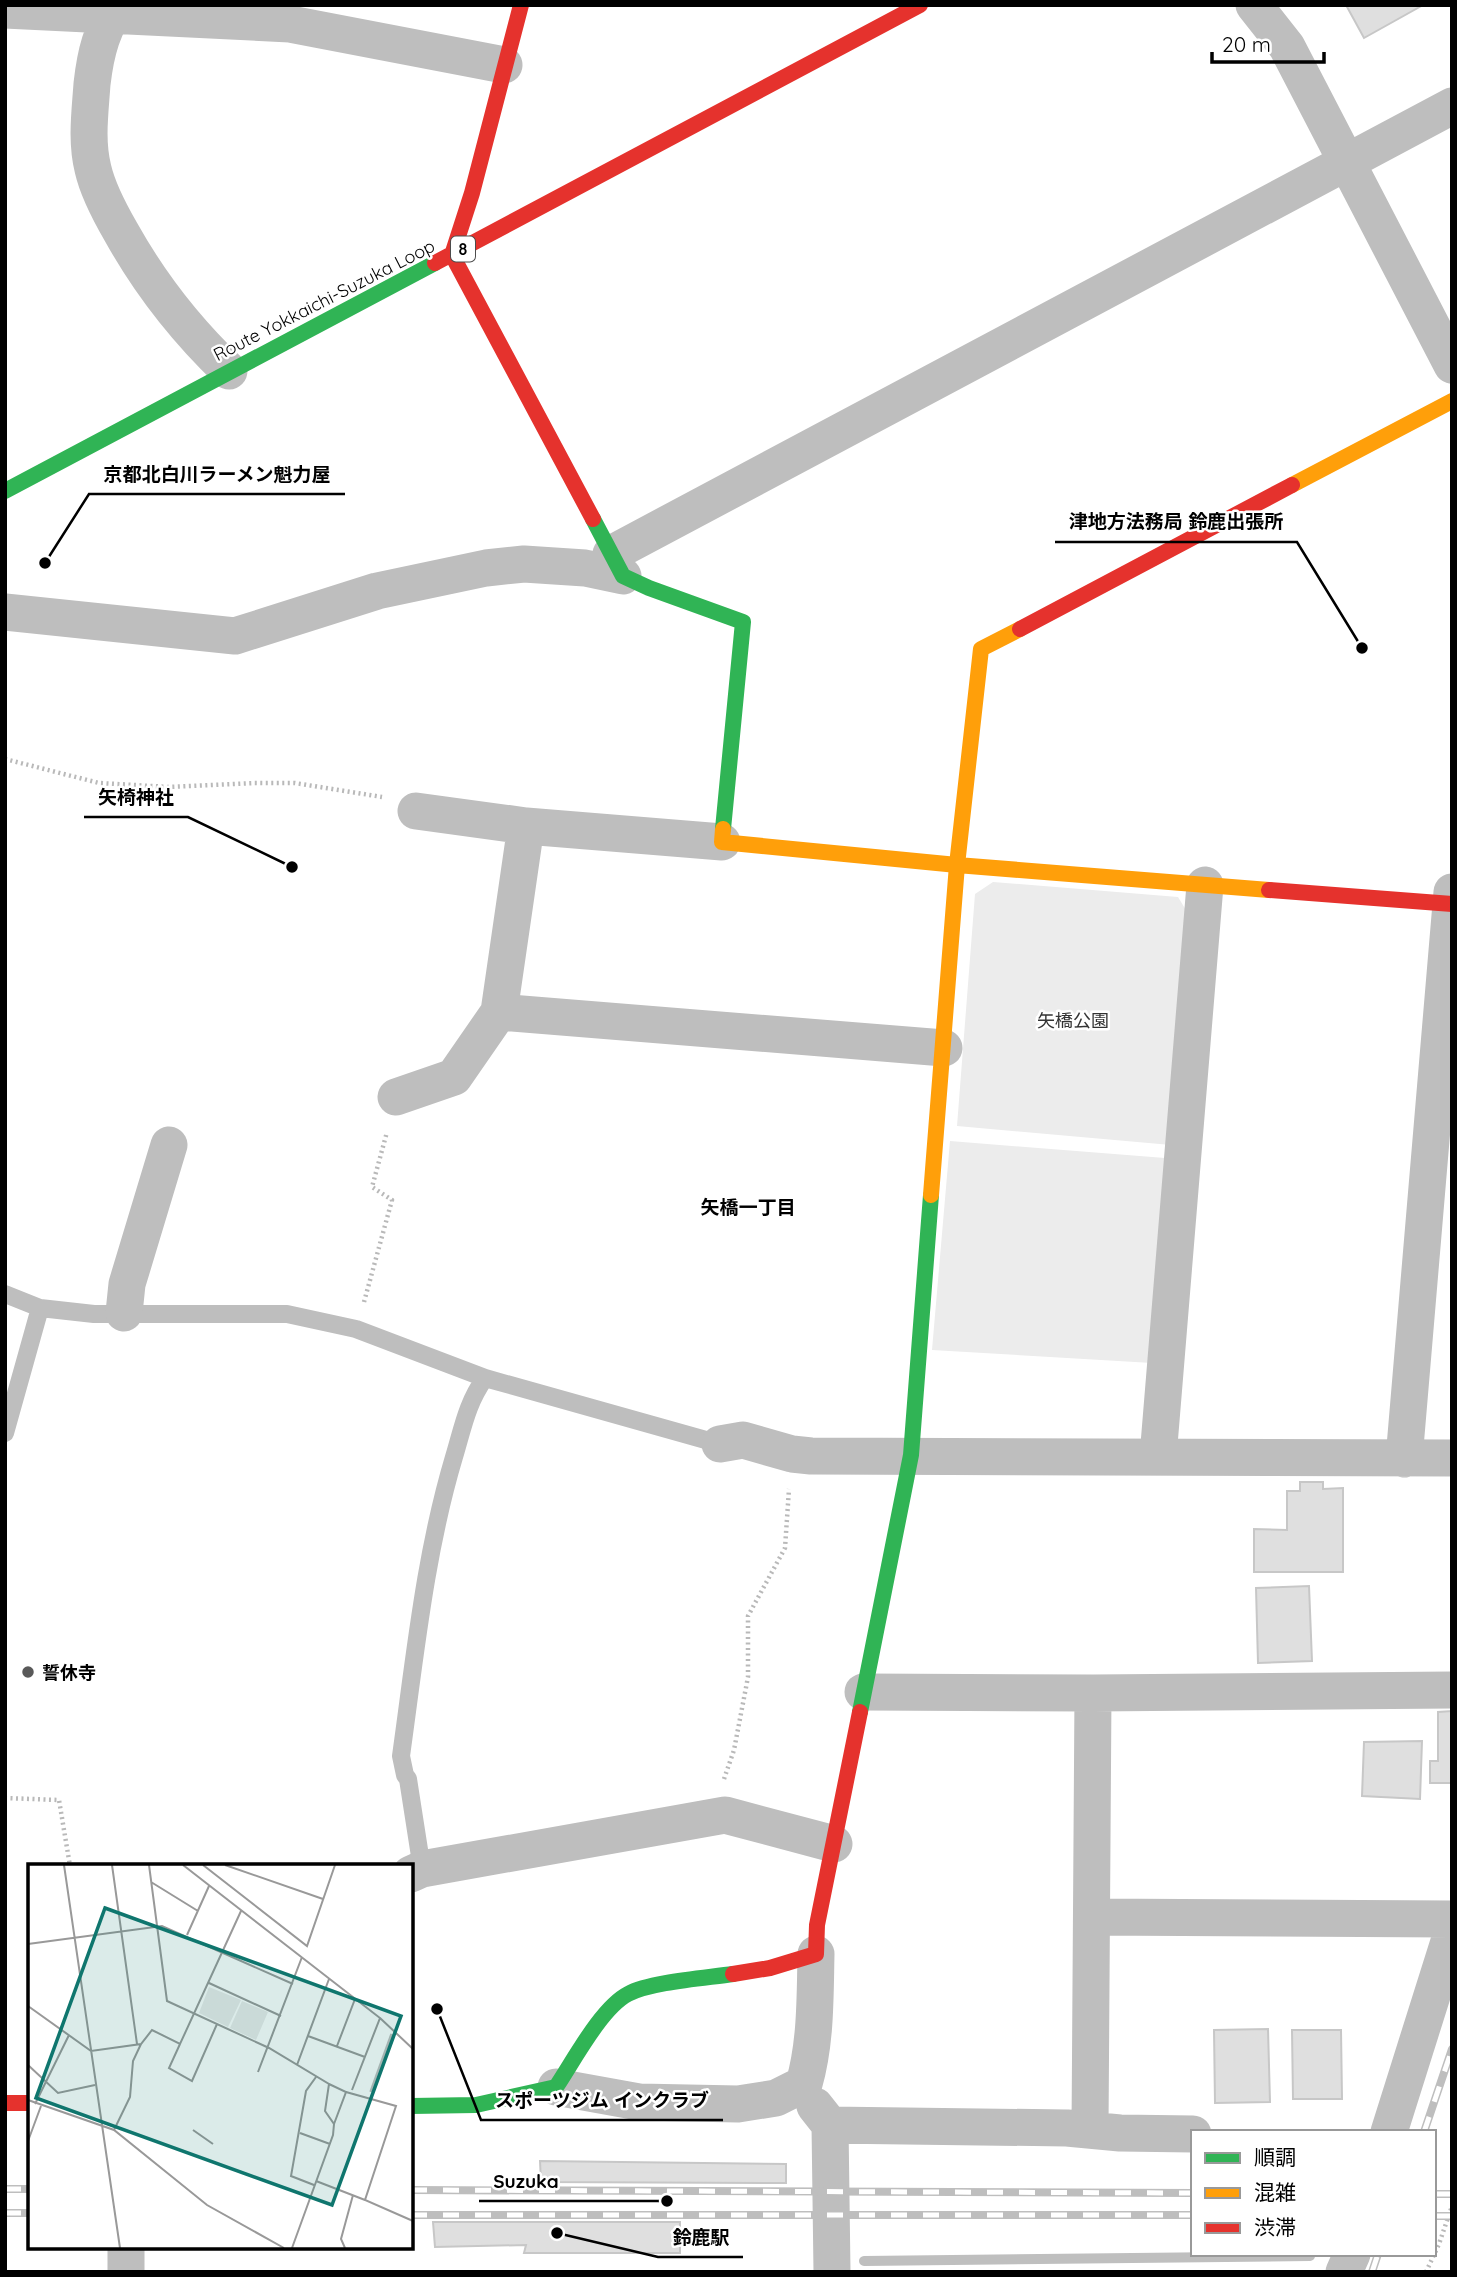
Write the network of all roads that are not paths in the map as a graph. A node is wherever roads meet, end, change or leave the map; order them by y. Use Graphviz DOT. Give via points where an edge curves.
graph roads {
  1 [pos="521,5"];
  2 [pos="920,5"];
  3 [pos="1254,5"];
  4 [pos="5,10"];
  5 [pos="116,10"];
  6 [pos="503,65"];
  7 [pos="1452,106"];
  8 [pos="1348,162"];
  9 [pos="452,255"];
  10 [pos="1452,365"];
  11 [pos="229,371"];
  12 [pos="1452,401"];
  13 [pos="5,491"];
  14 [pos="617,565"];
  15 [pos="5,612"];
  16 [pos="416,811"];
  17 [pos="526,826"];
  18 [pos="722,842"];
  19 [pos="957,865"];
  20 [pos="1205,885"];
  21 [pos="1451,900"];
  22 [pos="499,1012"];
  23 [pos="944,1048"];
  24 [pos="396,1097"];
  25 [pos="169,1145"];
  26 [pos="5,1294"];
  27 [pos="40,1308"];
  28 [pos="124,1313"];
  29 [pos="485,1378"];
  30 [pos="5,1433"];
  31 [pos="720,1444"];
  32 [pos="911,1455"];
  33 [pos="1158,1457"];
  34 [pos="1452,1458"];
  35 [pos="1404,1459"];
  36 [pos="1452,1690"];
  37 [pos="863,1692"];
  38 [pos="1093,1693"];
  39 [pos="834,1844"];
  40 [pos="416,1871"];
  41 [pos="1092,1917"];
  42 [pos="1452,1919"];
  43 [pos="1452,1932"];
  44 [pos="816,1954"];
  45 [pos="804,2084"];
  46 [pos="556,2087"];
  47 [pos="5,2103"];
  48 [pos="28,2103"];
  49 [pos="413,2106"];
  50 [pos="830,2125"];
  51 [pos="1090,2130"];
  52 [pos="1390,2130"];
  53 [pos="1191,2134"];
  54 [pos="126,2249"];
  55 [pos="1351,2256"];
  56 [pos="126,2272"];
  57 [pos="832,2272"];
  58 [pos="1344,2272"];
  1 -- 6 [label="street"];
  2 -- 9 [label="street, Route Yokkaichi-Suzuka Loop / 8"];
  3 -- 8 [label="street" via="1287,47"];
  4 -- 5 [label="street"];
  5 -- 6 [label="street" via="290,24"];
  5 -- 11 [label="street" via="95,58 88,134 93,170 108,210 138,262 177,316"];
  6 -- 9 [label="street" via="469,208"];
  7 -- 8 [label="street"];
  8 -- 10 [label="street"];
  8 -- 14 [label="street"];
  9 -- 11 [label="street, Route Yokkaichi-Suzuka Loop / 8"];
  9 -- 14 [label="street"];
  11 -- 13 [label="street, Route Yokkaichi-Suzuka Loop / 8"];
  12 -- 19 [label="street" via="981,649"];
  14 -- 15 [label="street" via="486,568 377,590 235,636"];
  14 -- 18 [label="street" via="649,588 743,622"];
  16 -- 17 [label="street"];
  17 -- 18 [label="street"];
  17 -- 22 [label="street"];
  18 -- 19 [label="street"];
  19 -- 20 [label="street"];
  19 -- 23 [label="street"];
  20 -- 21 [label="street"];
  20 -- 33 [label="street"];
  21 -- 35 [label="street"];
  22 -- 23 [label="street"];
  22 -- 24 [label="street" via="454,1077"];
  23 -- 32 [label="street"];
  25 -- 28 [label="street" via="127,1284"];
  26 -- 27 [label="lane"];
  27 -- 28 [label="lane"];
  27 -- 30 [label="lane"];
  28 -- 29 [label="lane" via="287,1314 356,1329"];
  29 -- 31 [label="lane"];
  29 -- 40 [label="lane" via="471,1397 446,1483 425,1583 401,1756 408,1779"];
  31 -- 32 [label="street" via="743,1440 811,1456"];
  32 -- 33 [label="street"];
  32 -- 37 [label="street"];
  33 -- 35 [label="street"];
  34 -- 35 [label="street"];
  36 -- 38 [label="street"];
  37 -- 38 [label="street"];
  37 -- 39 [label="street"];
  38 -- 41 [label="street"];
  39 -- 40 [label="street" via="725,1815"];
  39 -- 44 [label="street" via="817,1925"];
  41 -- 42 [label="street"];
  41 -- 51 [label="street"];
  43 -- 52 [label="street"];
  44 -- 45 [label="street" via="814,2024"];
  44 -- 46 [label="street" via="770,1968 626,1994"];
  45 -- 46 [label="street" via="776,2098 738,2104 639,2102"];
  45 -- 50 [label="street"];
  46 -- 49 [label="street" via="476,2105"];
  47 -- 48 [label="street"];
  50 -- 51 [label="street"];
  50 -- 57 [label="street"];
  51 -- 53 [label="street"];
  54 -- 56 [label="street"];
  55 -- 58 [label="street"];
}
